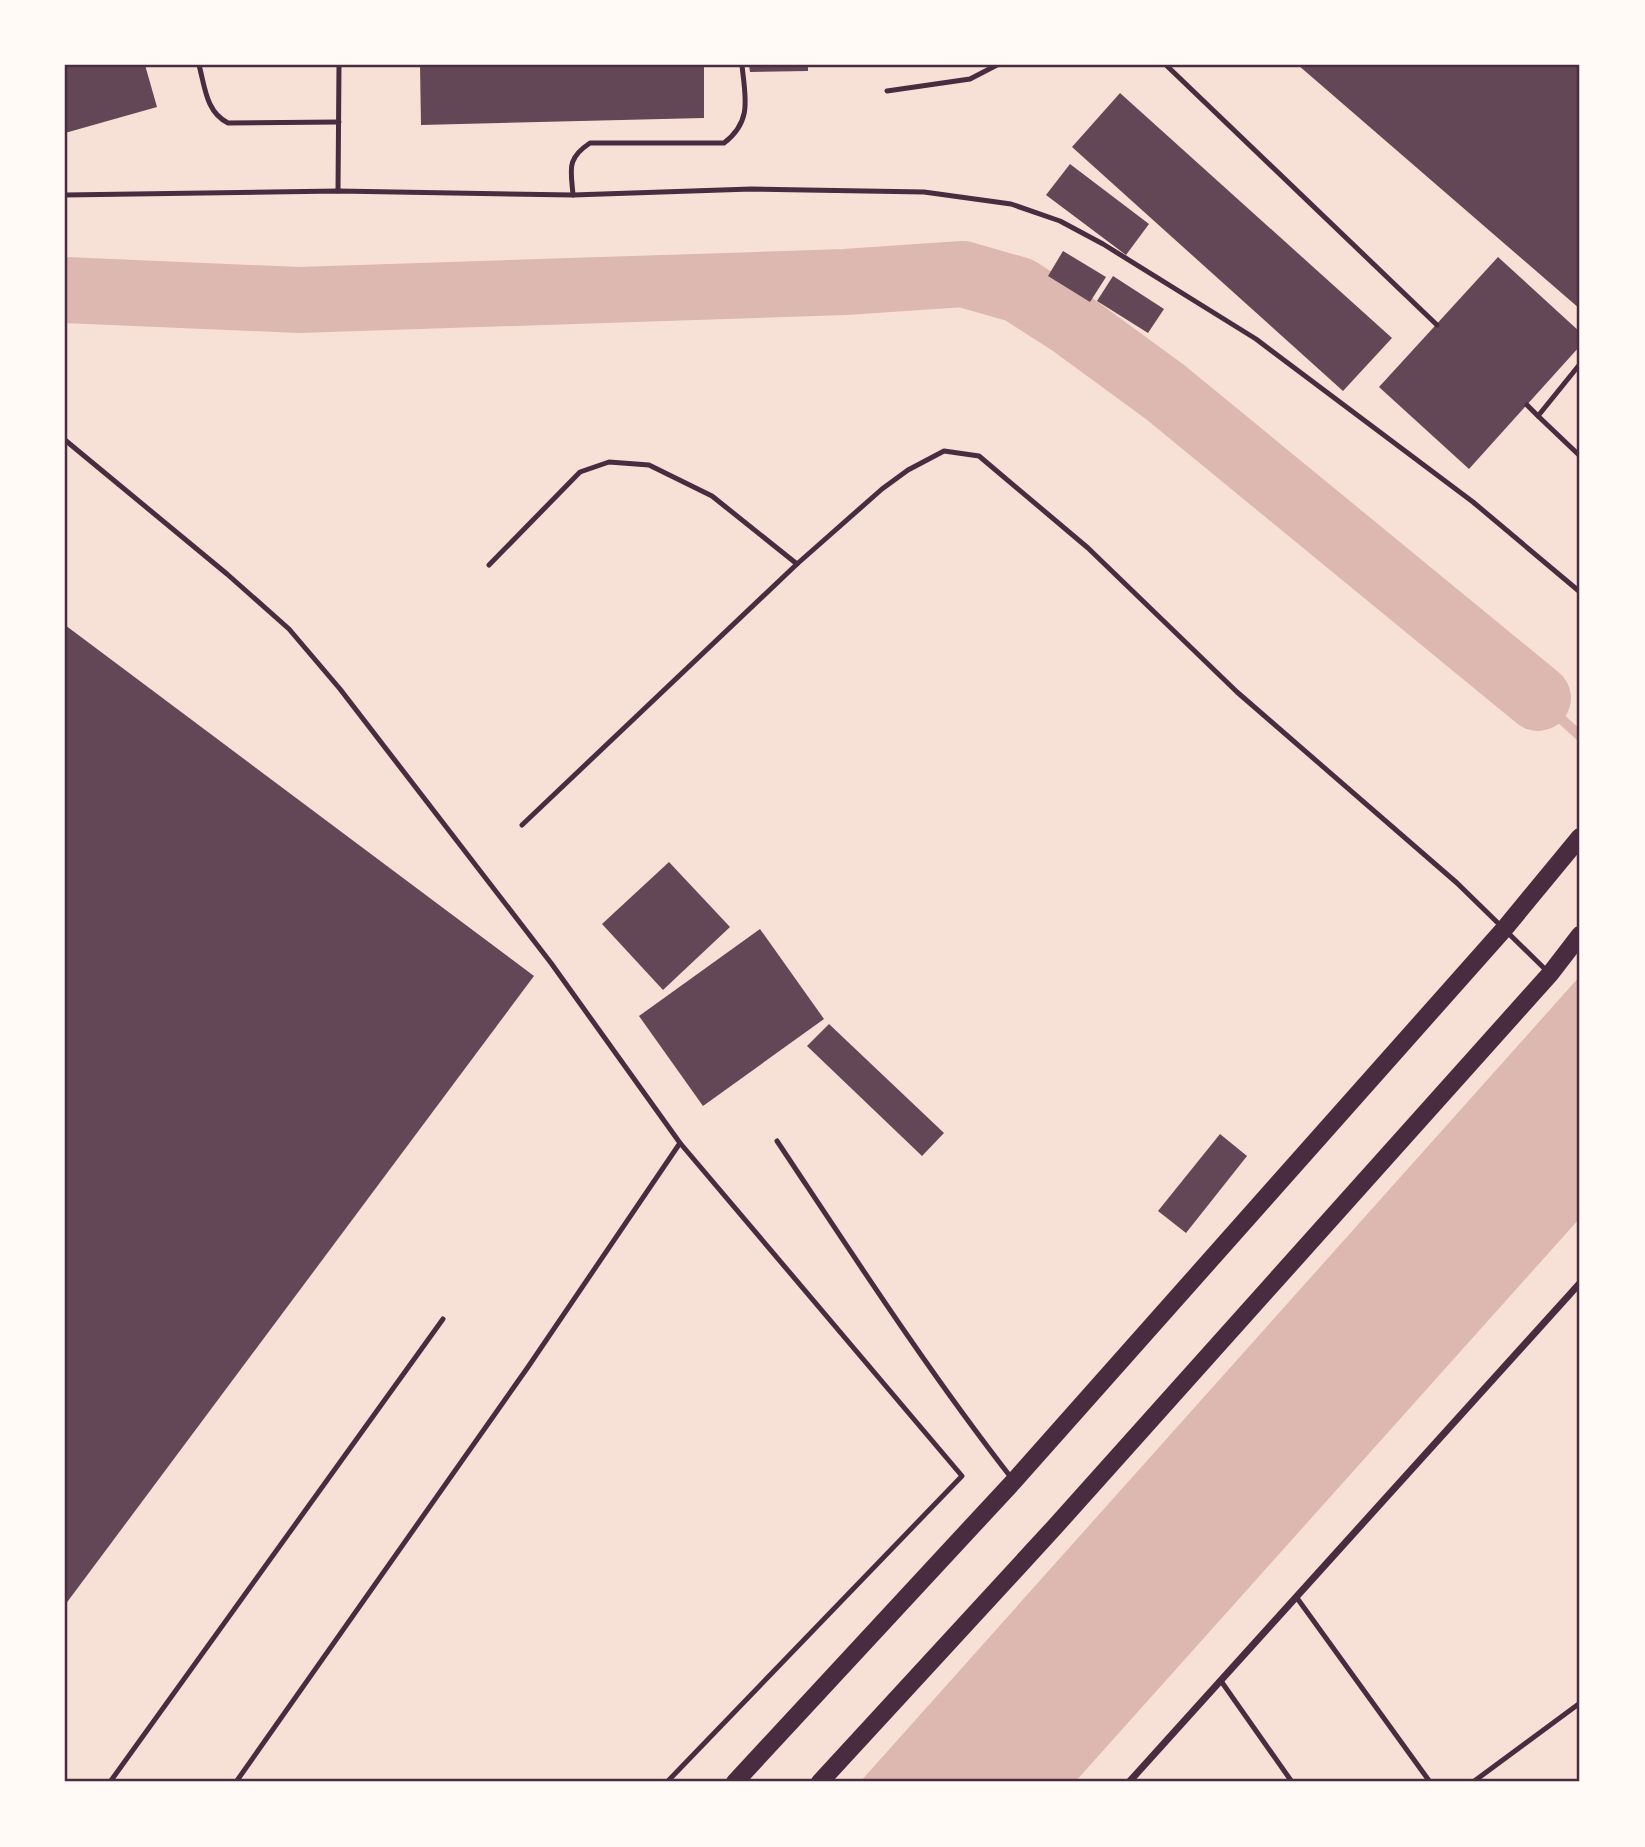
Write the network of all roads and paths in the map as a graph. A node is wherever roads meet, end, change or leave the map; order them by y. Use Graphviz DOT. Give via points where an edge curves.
graph roads {
  1 [pos="199,65"];
  2 [pos="340,65"];
  3 [pos="742,65"];
  4 [pos="998,65"];
  5 [pos="1166,65"];
  6 [pos="887,91"];
  7 [pos="339,122"];
  8 [pos="338,191"];
  9 [pos="65,194"];
  10 [pos="573,195"];
  11 [pos="1437,325"];
  12 [pos="1580,364"];
  13 [pos="1527,405"];
  14 [pos="1538,416"];
  15 [pos="65,440"];
  16 [pos="1580,456"];
  17 [pos="797,564"];
  18 [pos="489,565"];
  19 [pos="1580,592"];
  20 [pos="522,825"];
  21 [pos="1580,836"];
  22 [pos="1505,928"];
  23 [pos="1580,935"];
  24 [pos="1550,974"];
  25 [pos="777,1141"];
  26 [pos="680,1143"];
  27 [pos="1580,1283"];
  28 [pos="443,1319"];
  29 [pos="1014,1480"];
  30 [pos="1297,1598"];
  31 [pos="1221,1681"];
  32 [pos="1580,1703"];
  33 [pos="110,1782"];
  34 [pos="236,1782"];
  35 [pos="667,1782"];
  36 [pos="735,1782"];
  37 [pos="820,1782"];
  38 [pos="1129,1782"];
  39 [pos="1292,1782"];
  40 [pos="1430,1782"];
  41 [pos="1473,1782"];
  1 -- 7 [label="lane" via="210,108 228,123"];
  2 -- 7 [label="lane"];
  3 -- 10 [label="lane" via="743,123 724,143 590,143 576,152 570,164"];
  4 -- 6 [label="lane" via="970,79"];
  5 -- 11 [label="lane"];
  7 -- 8 [label="lane"];
  8 -- 9 [label="lane"];
  8 -- 10 [label="lane"];
  10 -- 19 [label="lane" via="751,189 924,192 1011,204 1060,221 1256,339 1474,502"];
  12 -- 14 [label="lane"];
  13 -- 14 [label="lane"];
  14 -- 16 [label="lane"];
  15 -- 26 [label="lane" via="289,629 551,963"];
  17 -- 18 [label="lane" via="712,496 649,465 609,462 580,472"];
  17 -- 20 [label="lane"];
  17 -- 22 [label="lane" via="908,470 944,451 979,456 1088,548 1237,692"];
  21 -- 22 [label="main road"];
  22 -- 24 [label="lane"];
  22 -- 29 [label="main road"];
  23 -- 24 [label="main road"];
  24 -- 37 [label="main road"];
  25 -- 29 [label="lane" via="977,1434"];
  26 -- 34 [label="lane"];
  26 -- 35 [label="lane" via="962,1476"];
  27 -- 30 [label="street"];
  28 -- 33 [label="lane"];
  29 -- 36 [label="main road"];
  30 -- 31 [label="street"];
  30 -- 40 [label="lane"];
  31 -- 38 [label="street"];
  31 -- 39 [label="lane"];
  32 -- 41 [label="lane"];
}
